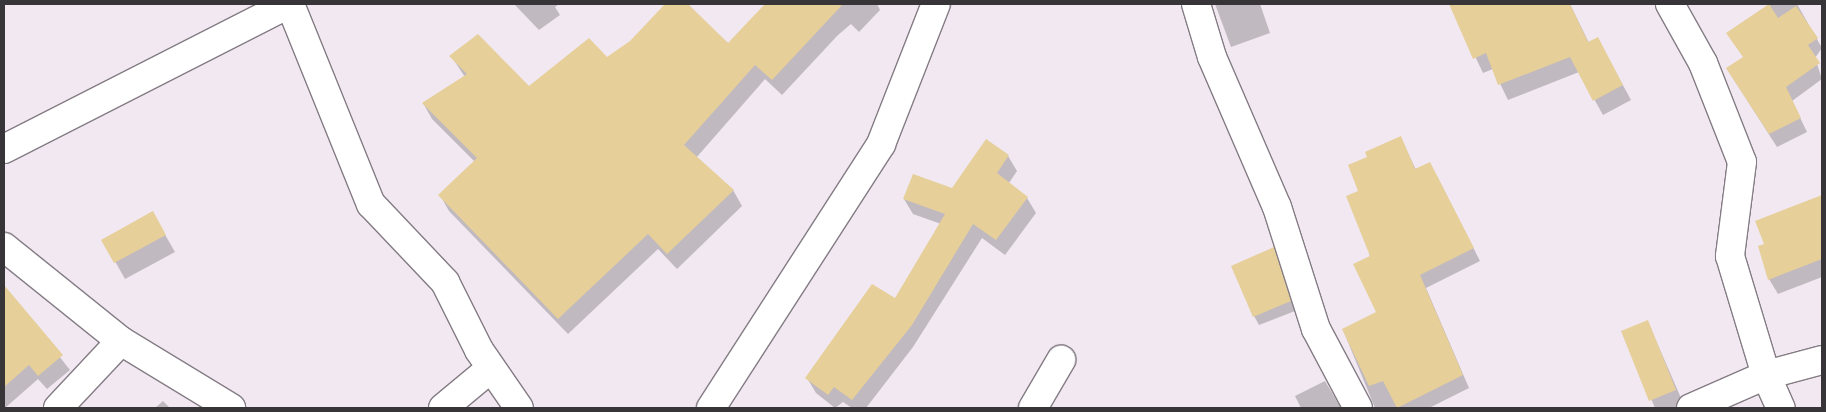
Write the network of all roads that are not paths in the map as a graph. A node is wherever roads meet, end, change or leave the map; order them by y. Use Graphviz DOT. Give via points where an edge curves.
graph roads {
  1 [pos="289,4"];
  2 [pos="936,4"];
  3 [pos="1196,4"];
  4 [pos="1670,4"];
  5 [pos="4,149"];
  6 [pos="4,247"];
  7 [pos="121,341"];
  8 [pos="1061,360"];
  9 [pos="1822,360"];
  10 [pos="490,368"];
  11 [pos="1766,375"];
  12 [pos="58,408"];
  13 [pos="231,408"];
  14 [pos="443,408"];
  15 [pos="519,408"];
  16 [pos="711,408"];
  17 [pos="1033,408"];
  18 [pos="1358,408"];
  19 [pos="1691,408"];
  20 [pos="1781,408"];
  1 -- 5 [label="street"];
  1 -- 10 [label="street" via="371,204 446,282"];
  2 -- 16 [label="street" via="881,144"];
  3 -- 18 [label="street" via="1212,57 1277,207 1316,329"];
  4 -- 11 [label="street" via="1703,63 1742,162 1730,256"];
  6 -- 7 [label="street"];
  7 -- 12 [label="street"];
  7 -- 13 [label="street"];
  8 -- 17 [label="street"];
  9 -- 11 [label="street"];
  10 -- 14 [label="street"];
  10 -- 15 [label="street"];
  11 -- 19 [label="street"];
  11 -- 20 [label="street"];
}
